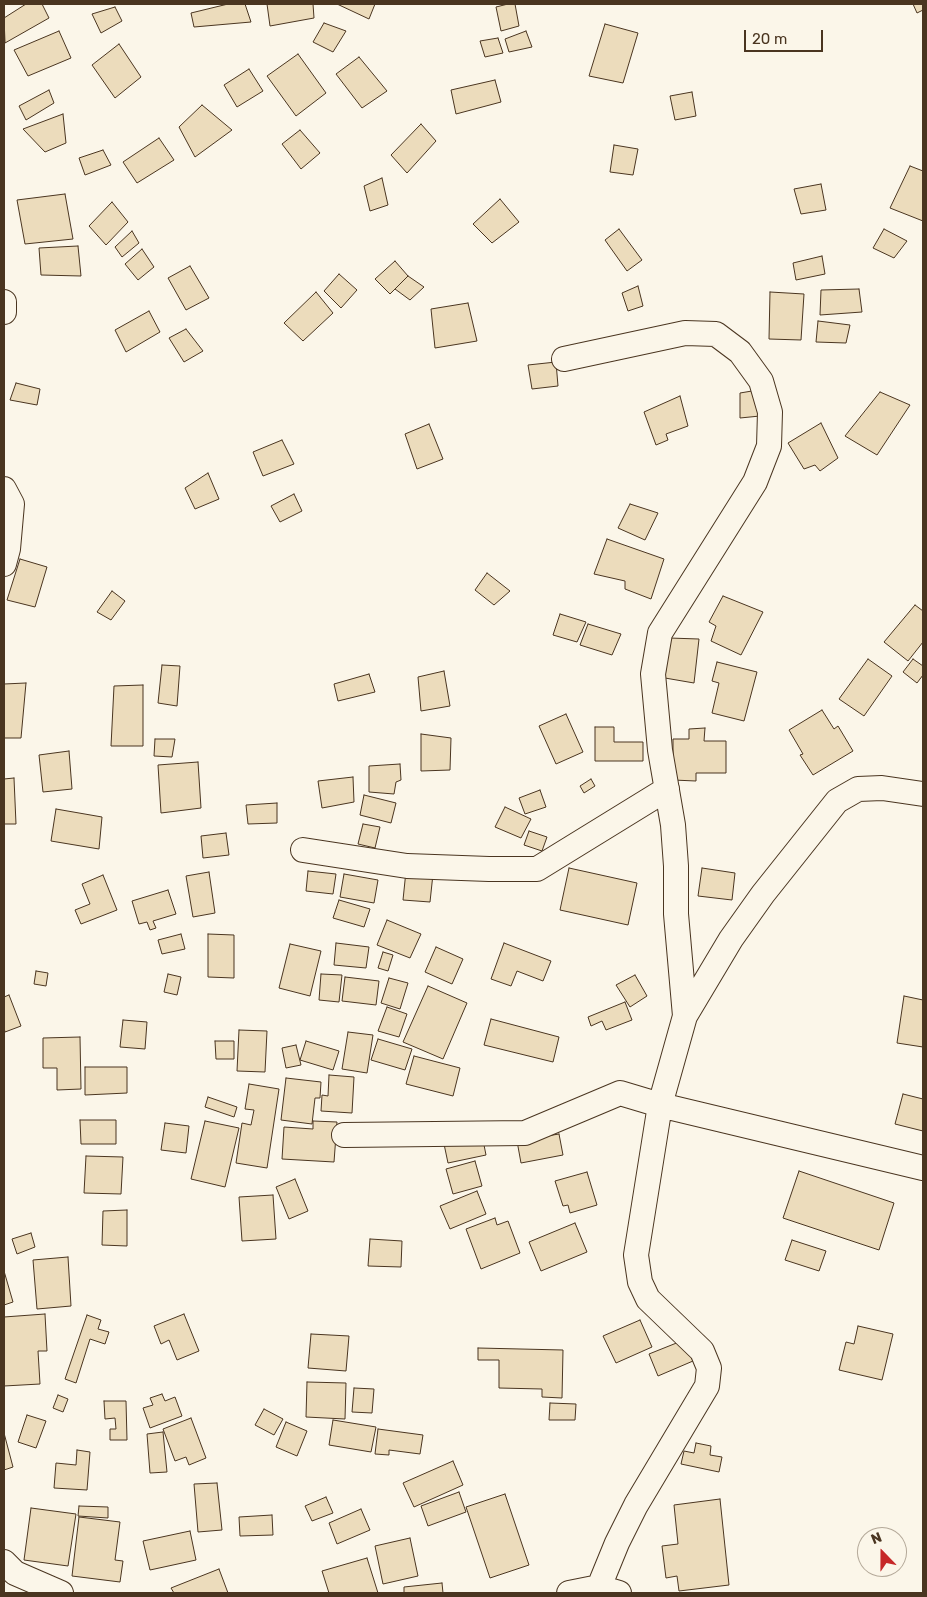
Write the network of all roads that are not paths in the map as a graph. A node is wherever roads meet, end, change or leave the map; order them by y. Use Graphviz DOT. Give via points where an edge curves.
graph roads {
  1 [pos="4,302"];
  2 [pos="4,312"];
  3 [pos="564,359"];
  4 [pos="4,489"];
  5 [pos="4,564"];
  6 [pos="667,789"];
  7 [pos="923,794"];
  8 [pos="303,850"];
  9 [pos="684,1016"];
  10 [pos="660,1105"];
  11 [pos="344,1134"];
  12 [pos="923,1168"];
  13 [pos="4,1562"];
  14 [pos="609,1590"];
  15 [pos="61,1593"];
  16 [pos="569,1593"];
  1 -- 2 [label="street"];
  3 -- 6 [label="street" via="685,333 716,334 740,352 761,381 770,412 769,446 755,482 660,633 653,674"];
  4 -- 5 [label="street" via="12,504"];
  6 -- 8 [label="street" via="537,869 407,866"];
  6 -- 9 [label="street" via="674,825 676,914"];
  7 -- 9 [label="street" via="882,788 858,789 837,802 731,939"];
  9 -- 10 [label="street"];
  10 -- 11 [label="street" via="620,1092 525,1133"];
  10 -- 12 [label="street"];
  10 -- 14 [label="street" via="636,1255 640,1282 648,1299 702,1351 709,1368 706,1386 617,1543"];
  13 -- 15 [label="street" via="15,1573"];
  14 -- 16 [label="street"];
}
